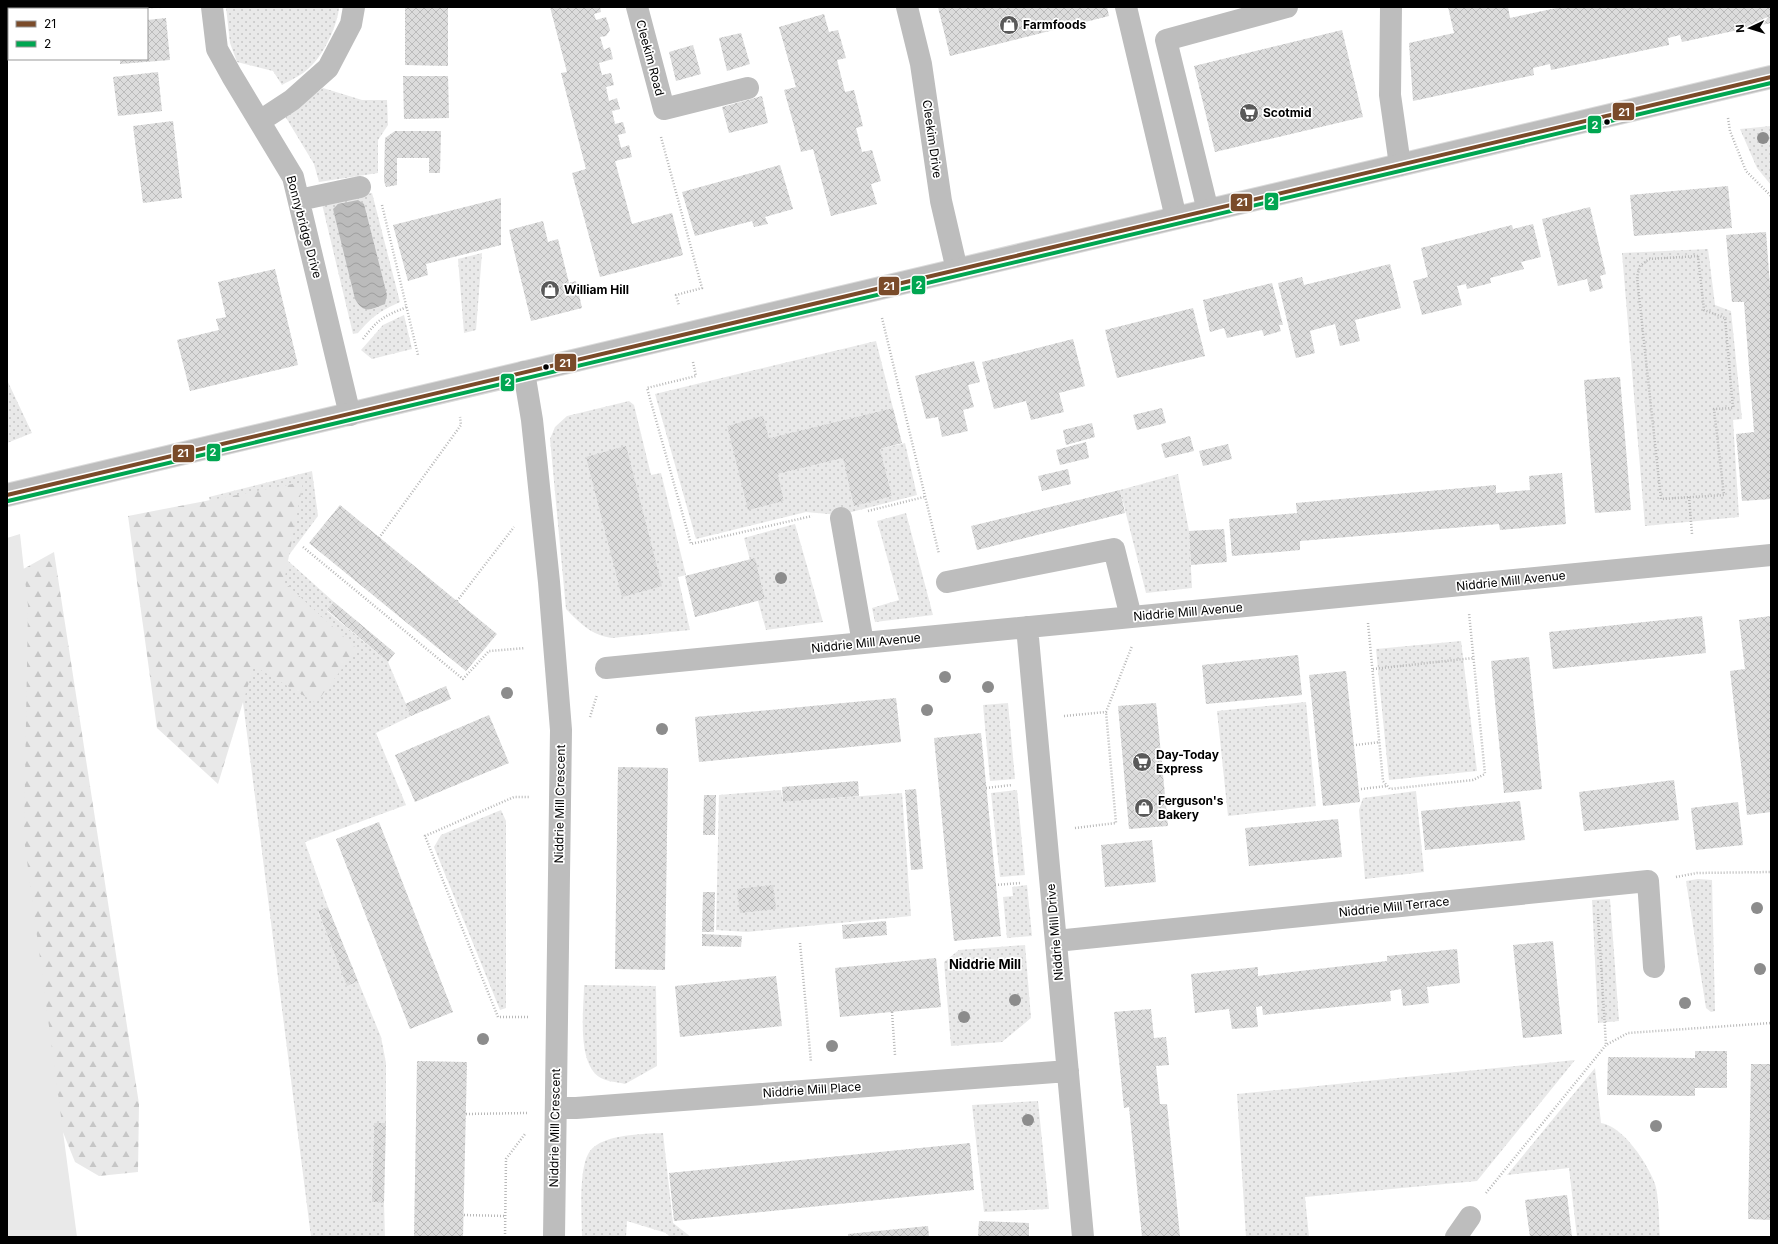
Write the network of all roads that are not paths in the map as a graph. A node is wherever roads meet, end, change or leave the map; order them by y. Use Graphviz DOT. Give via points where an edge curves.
graph roads {
  1 [pos="212,7"];
  2 [pos="354,7"];
  3 [pos="637,7"];
  4 [pos="906,7"];
  5 [pos="1126,7"];
  6 [pos="1287,7"];
  7 [pos="1391,7"];
  8 [pos="1771,78"];
  9 [pos="748,88"];
  10 [pos="260,121"];
  11 [pos="1400,165"];
  12 [pos="360,187"];
  13 [pos="299,200"];
  14 [pos="1208,211"];
  15 [pos="1176,218"];
  16 [pos="958,270"];
  17 [pos="524,372"];
  18 [pos="350,415"];
  19 [pos="7,495"];
  20 [pos="841,518"];
  21 [pos="1771,555"];
  22 [pos="947,582"];
  23 [pos="1131,617"];
  24 [pos="1027,627"];
  25 [pos="863,643"];
  26 [pos="606,668"];
  27 [pos="1056,941"];
  28 [pos="1654,967"];
  29 [pos="1068,1071"];
  30 [pos="556,1108"];
  31 [pos="1470,1217"];
  32 [pos="554,1237"];
  33 [pos="1083,1237"];
  34 [pos="1456,1237"];
  1 -- 10 [label="street, Bonnybridge Drive" via="217,49"];
  2 -- 10 [label="street" via="351,24 328,68 292,100"];
  3 -- 9 [label="street, Cleekim Road" via="664,108"];
  4 -- 16 [label="street, Cleekim Drive" via="922,64 941,201"];
  5 -- 15 [label="street"];
  6 -- 14 [label="street" via="1166,40"];
  7 -- 11 [label="street" via="1390,96"];
  8 -- 11 [label="street"];
  10 -- 13 [label="street, Bonnybridge Drive" via="293,177"];
  11 -- 14 [label="street"];
  12 -- 13 [label="street"];
  13 -- 18 [label="street, Bonnybridge Drive"];
  14 -- 15 [label="street"];
  15 -- 16 [label="street"];
  16 -- 17 [label="street"];
  17 -- 18 [label="street"];
  17 -- 30 [label="street, Niddrie Mill Crescent" via="532,420 561,730"];
  18 -- 19 [label="street"];
  20 -- 25 [label="street"];
  21 -- 23 [label="street, Niddrie Mill Avenue"];
  22 -- 23 [label="street" via="1114,549"];
  23 -- 24 [label="street, Niddrie Mill Avenue"];
  24 -- 25 [label="street, Niddrie Mill Avenue"];
  24 -- 27 [label="street, Niddrie Mill Drive"];
  25 -- 26 [label="street, Niddrie Mill Avenue"];
  27 -- 28 [label="street, Niddrie Mill Terrace" via="1648,881"];
  27 -- 29 [label="street, Niddrie Mill Drive"];
  29 -- 30 [label="street, Niddrie Mill Place"];
  29 -- 33 [label="street, Niddrie Mill Drive"];
  30 -- 32 [label="street, Niddrie Mill Crescent"];
  31 -- 34 [label="street"];
}
